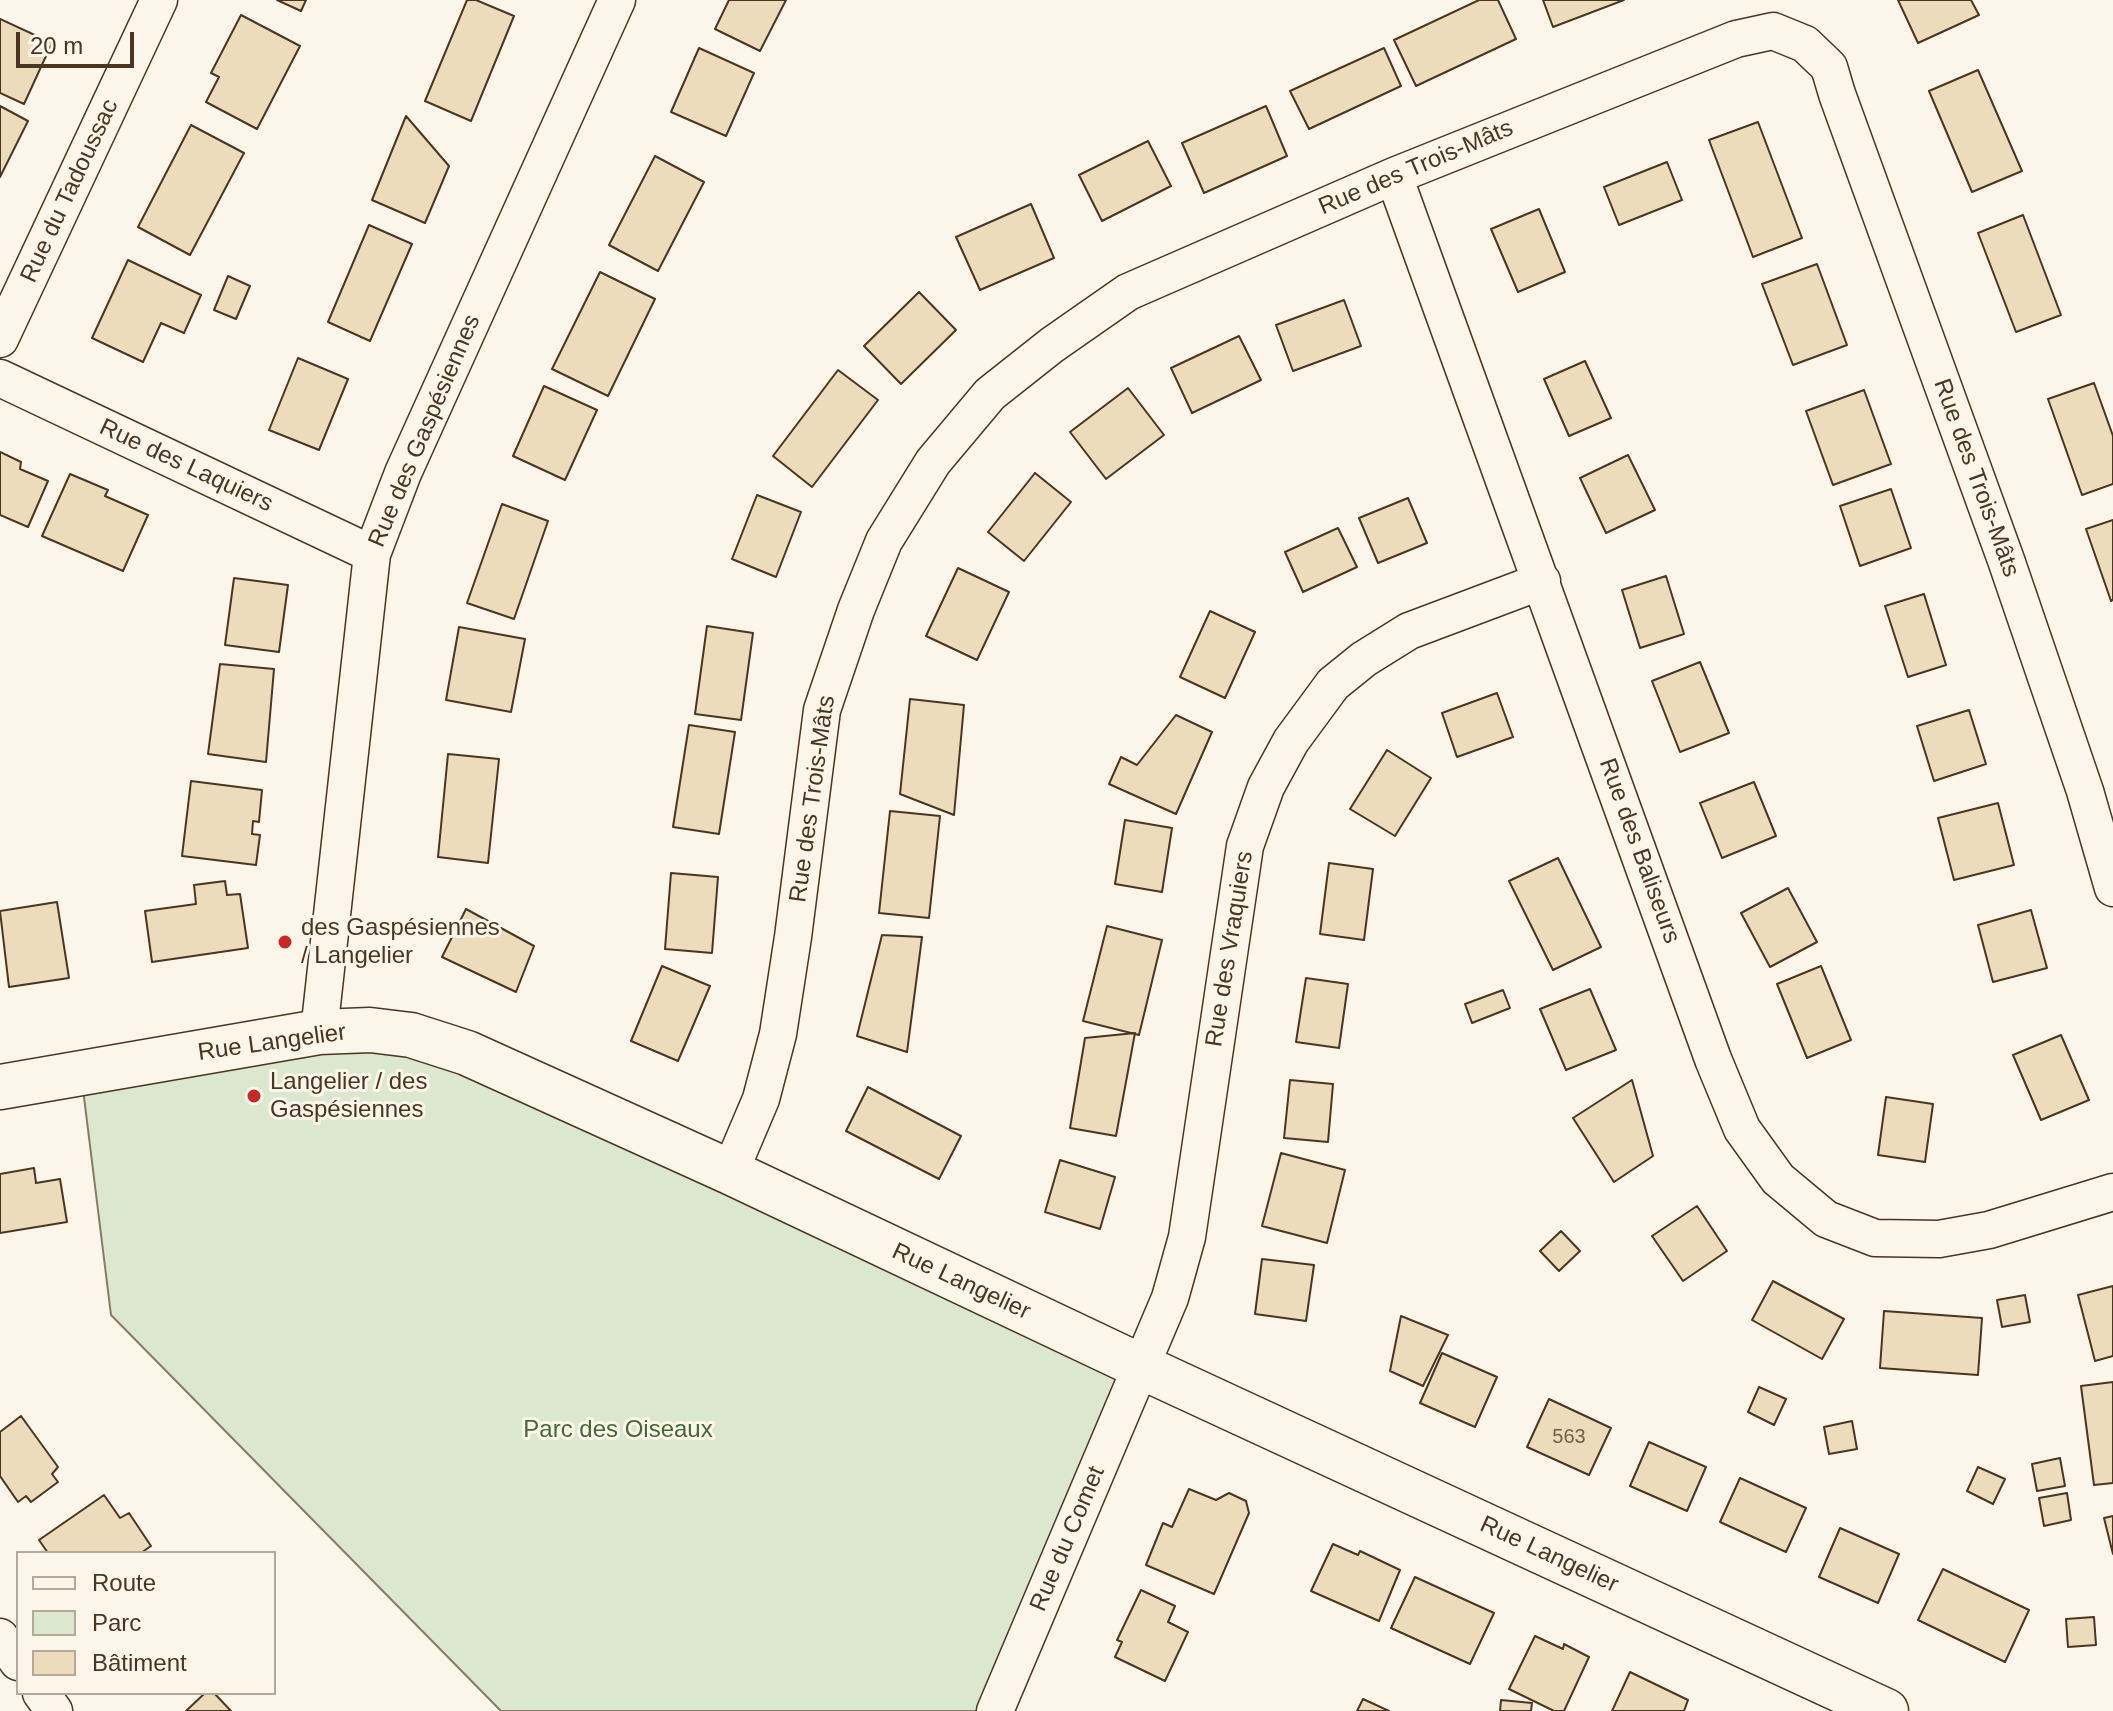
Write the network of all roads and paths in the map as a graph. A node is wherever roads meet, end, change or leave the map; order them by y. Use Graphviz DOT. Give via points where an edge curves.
graph roads {
  1 [pos="617,0"];
  2 [pos="153,2"];
  3 [pos="1394,176"];
  4 [pos="0,339"];
  5 [pos="0,378"];
  6 [pos="372,554"];
  7 [pos="1542,581"];
  8 [pos="2113,888"];
  9 [pos="319,1032"];
  10 [pos="0,1087"];
  11 [pos="730,1172"];
  12 [pos="2113,1192"];
  13 [pos="1142,1367"];
  14 [pos="0,1637"];
  15 [pos="16,1659"];
  16 [pos="995,1711"];
  17 [pos="1886,1711"];
  1 -- 6 [label="street, Rue des Gaspésiennes" via="403,473"];
  2 -- 4 [label="street, Rue du Tadoussac"];
  3 -- 7 [label="street, Rue des Baliseurs"];
  3 -- 8 [label="street, Rue des Trois-Mâts" via="1736,39 1773,31 1805,44 1829,67 2006,560"];
  3 -- 11 [label="street, Rue des Trois-Mâts" via="1128,292 990,394 933,462 884,541 822,710 778,1034 761,1099"];
  5 -- 6 [label="street, Rue des Laquiers"];
  6 -- 9 [label="street, Rue des Gaspésiennes"];
  7 -- 12 [label="street, Rue des Baliseurs" via="1713,1059 1742,1129 1778,1179 1826,1219 1875,1238 1939,1239 1989,1230"];
  7 -- 13 [label="street, Rue des Vraquiers" via="1409,631 1364,659 1333,684 1291,741 1266,787 1245,846 1187,1237"];
  9 -- 10 [label="street, Rue Langelier"];
  9 -- 11 [label="street, Rue Langelier" via="411,1035 467,1053"];
  11 -- 13 [label="street, Rue Langelier"];
  13 -- 16 [label="street, Rue du Comet"];
  13 -- 17 [label="street, Rue Langelier"];
  14 -- 15 [label="street"];
}
